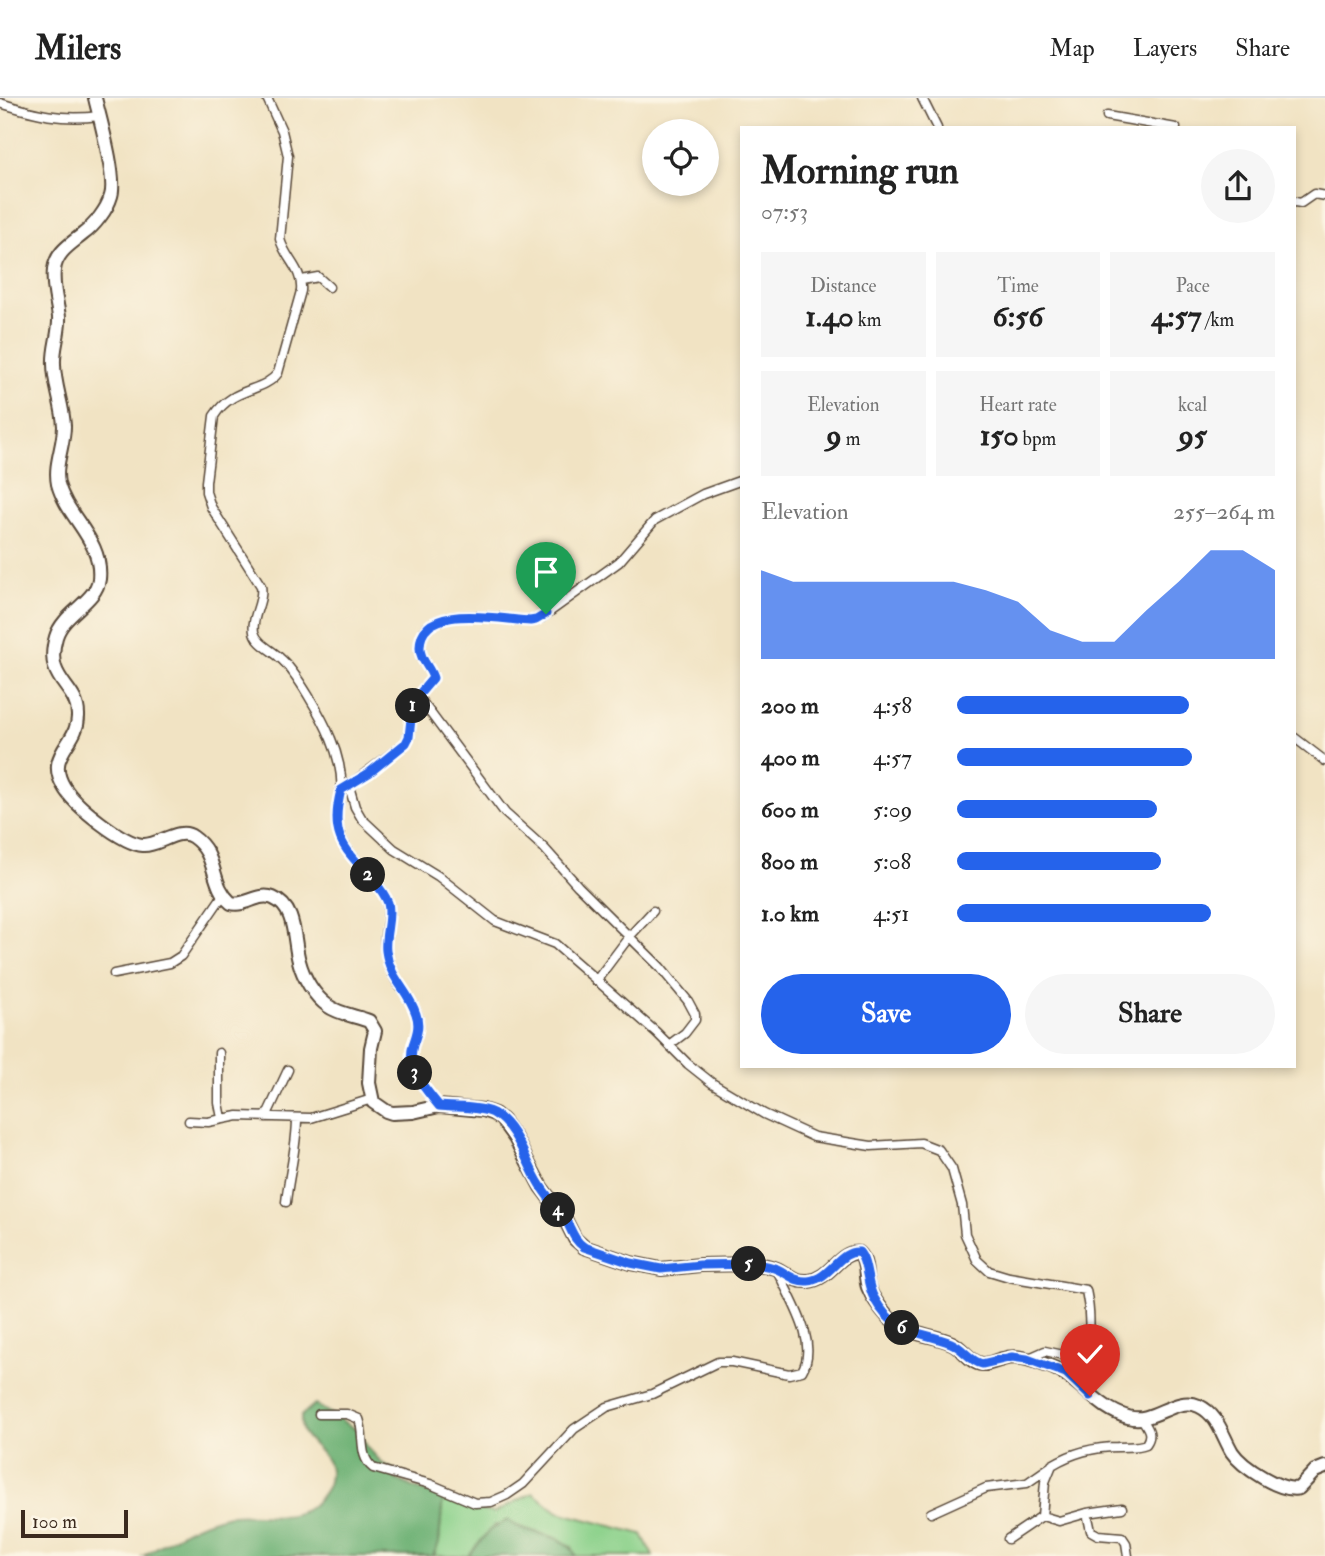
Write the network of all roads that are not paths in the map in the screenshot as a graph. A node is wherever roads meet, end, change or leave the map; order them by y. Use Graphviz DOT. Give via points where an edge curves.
graph roads {
  1 [pos="95,98"];
  2 [pos="267,98"];
  3 [pos="922,98"];
  4 [pos="0,103"];
  5 [pos="99,116"];
  6 [pos="1107,116"];
  7 [pos="936,126"];
  8 [pos="1164,126"];
  9 [pos="1325,196"];
  10 [pos="1296,202"];
  11 [pos="302,280"];
  12 [pos="329,287"];
  13 [pos="740,481"];
  14 [pos="417,695"];
  15 [pos="1296,739"];
  16 [pos="1325,761"];
  17 [pos="345,788"];
  18 [pos="223,895"];
  19 [pos="653,911"];
  20 [pos="629,937"];
  21 [pos="114,974"];
  22 [pos="596,981"];
  23 [pos="669,1045"];
  24 [pos="219,1053"];
  25 [pos="288,1070"];
  26 [pos="372,1099"];
  27 [pos="439,1106"];
  28 [pos="266,1117"];
  29 [pos="222,1118"];
  30 [pos="296,1118"];
  31 [pos="189,1121"];
  32 [pos="286,1202"];
  33 [pos="777,1269"];
  34 [pos="1027,1359"];
  35 [pos="319,1413"];
  36 [pos="1142,1419"];
  37 [pos="1052,1465"];
  38 [pos="1325,1467"];
  39 [pos="1122,1508"];
  40 [pos="931,1513"];
  41 [pos="1087,1513"];
  42 [pos="1042,1516"];
  43 [pos="1008,1539"];
  44 [pos="1128,1556"];
  1 -- 5 [label="main road"];
  2 -- 11 [label="street" via="288,156 280,239"];
  3 -- 7 [label="street"];
  4 -- 5 [label="street" via="54,118"];
  5 -- 18 [label="main road" via="111,196 91,228 61,253 54,271 59,326 54,367 64,429 57,475 63,497 91,543 99,576 95,589 69,614 55,639 56,674 78,713 57,769 66,792 127,841 147,846 178,834 193,836 213,863"];
  6 -- 8 [label="street"];
  9 -- 10 [label="street" via="1314,194"];
  11 -- 12 [label="street" via="318,277"];
  11 -- 17 [label="street" via="278,373 232,397 214,416 206,492 261,586 255,635 283,659 326,729"];
  13 -- 14 [label="street" via="655,520 619,562 541,618 455,617 433,623 420,647 433,678"];
  14 -- 17 [label="street" via="406,743"];
  14 -- 20 [label="street" via="505,813"];
  15 -- 16 [label="street"];
  17 -- 22 [label="street" via="362,819 394,849 495,920 555,944"];
  17 -- 27 [label="street" via="337,810 338,831 349,855 387,900 390,968 419,1024 411,1052 413,1069"];
  18 -- 21 [label="street" via="181,956 170,963"];
  18 -- 26 [label="main road" via="233,904 262,897 279,902 292,922 299,963 311,986 328,1006 372,1024"];
  19 -- 20 [label="street"];
  20 -- 22 [label="street"];
  20 -- 23 [label="street" via="678,987 695,1014 690,1029"];
  22 -- 23 [label="street"];
  23 -- 34 [label="street" via="712,1083 814,1137 871,1146 921,1143 943,1153 952,1169 965,1234 977,1260 989,1271 1009,1277 1086,1290 1088,1341 1084,1355 1045,1350"];
  24 -- 29 [label="street"];
  25 -- 28 [label="street"];
  26 -- 27 [label="main road" via="393,1113"];
  26 -- 30 [label="street" via="322,1116"];
  27 -- 33 [label="main road" via="483,1110 502,1120 541,1187 584,1247 661,1269 755,1264"];
  28 -- 29 [label="street"];
  28 -- 30 [label="street"];
  29 -- 31 [label="street"];
  30 -- 32 [label="street"];
  33 -- 34 [label="main road" via="799,1281 812,1280 828,1273 846,1254 859,1252 876,1302 902,1328 953,1343 982,1364 1012,1357"];
  33 -- 35 [label="street" via="803,1324 806,1363 802,1371 789,1374 718,1362 652,1394 607,1407 574,1429 523,1484 496,1501 475,1503 373,1468 365,1458 359,1419"];
  34 -- 36 [label="main road" via="1066,1373 1111,1410"];
  36 -- 37 [label="street" via="1150,1431 1146,1444 1095,1448"];
  36 -- 38 [label="main road" via="1184,1404 1198,1406 1214,1418 1238,1459 1290,1490"];
  37 -- 40 [label="street" via="1027,1483 986,1488"];
  37 -- 42 [label="street" via="1045,1482"];
  39 -- 41 [label="street"];
  41 -- 42 [label="street" via="1056,1521"];
  41 -- 44 [label="street" via="1091,1531 1122,1537"];
  42 -- 43 [label="street"];
}
